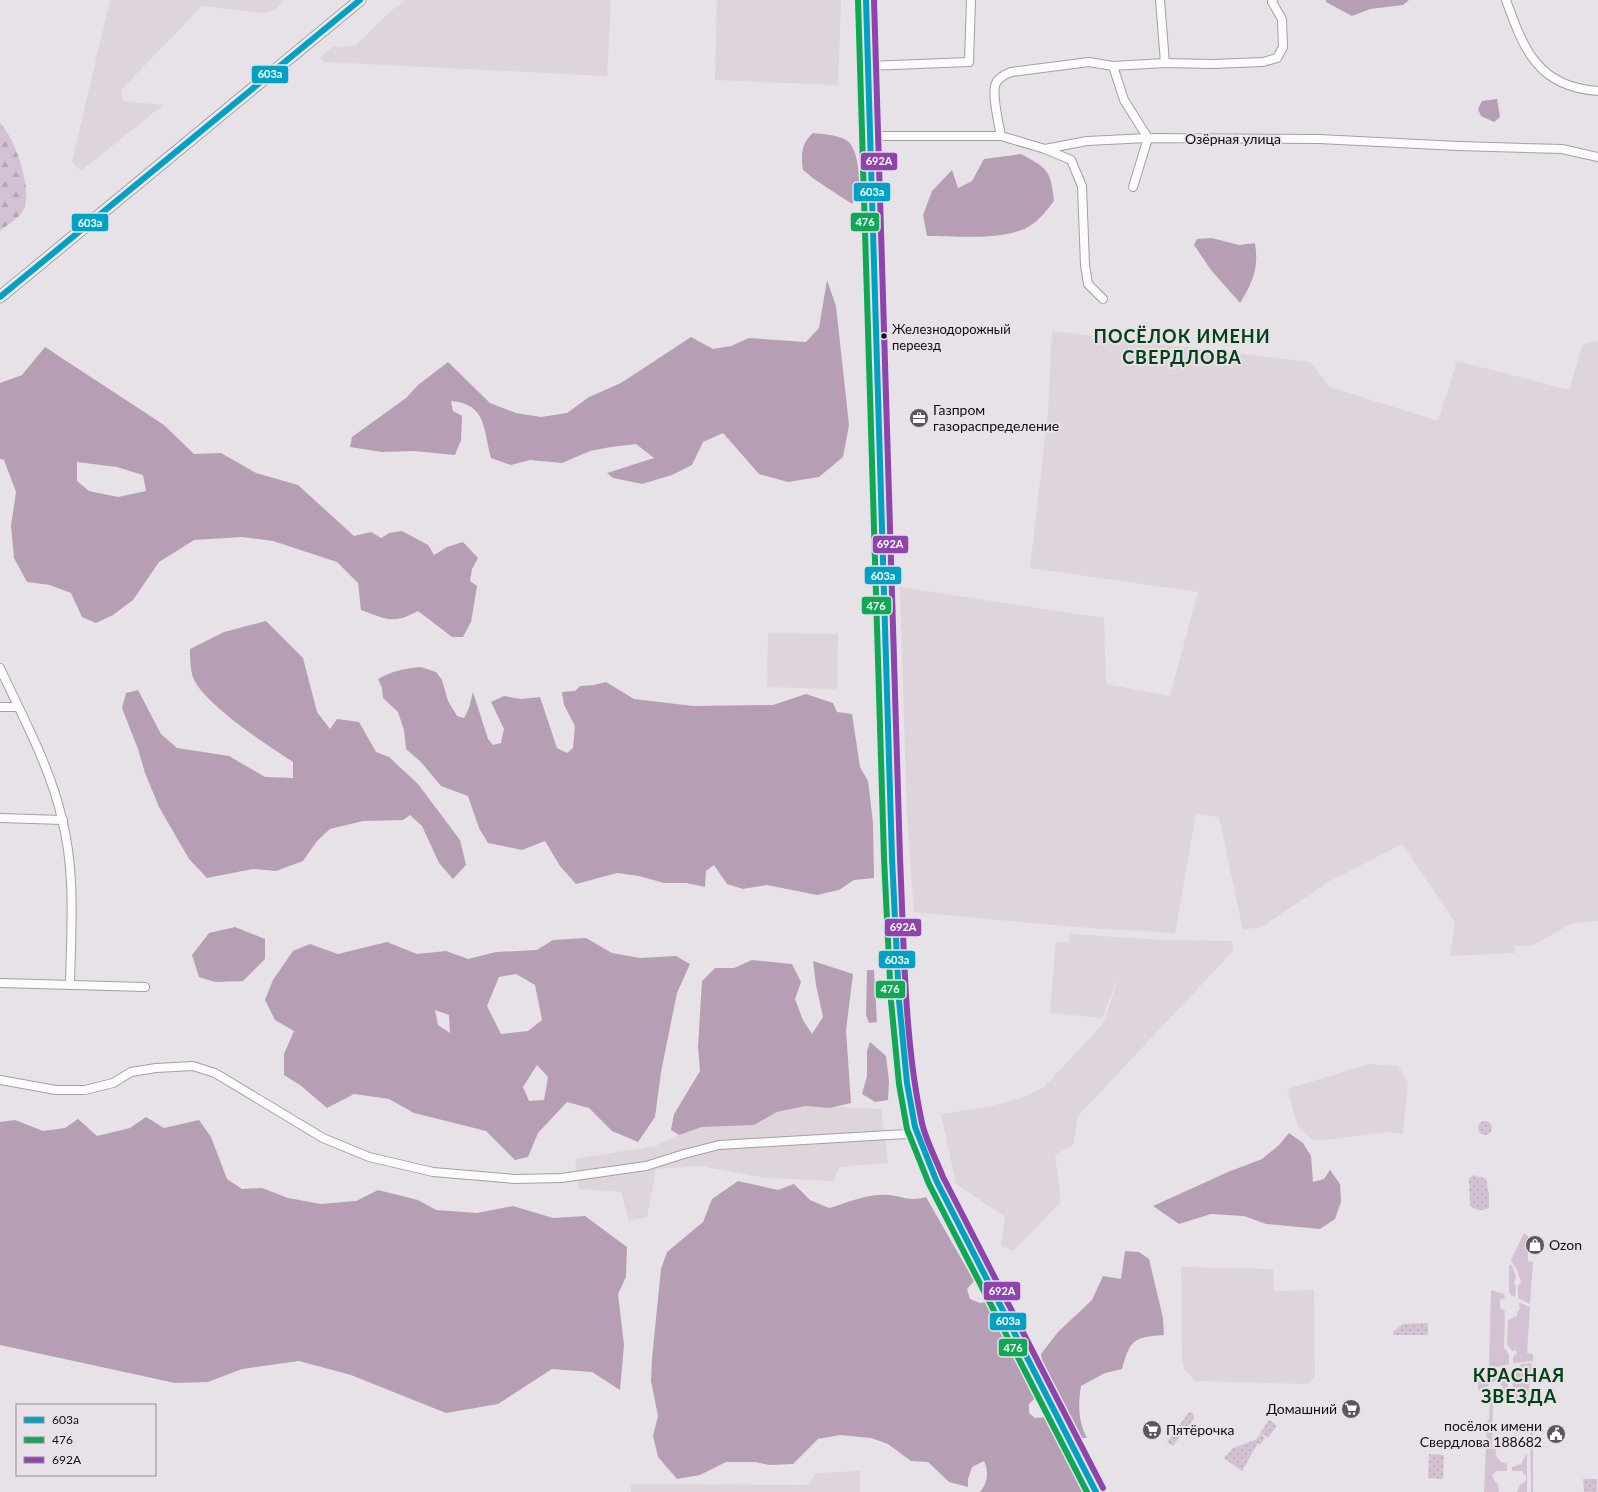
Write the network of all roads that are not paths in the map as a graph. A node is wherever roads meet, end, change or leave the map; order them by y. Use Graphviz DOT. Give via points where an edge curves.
graph roads {
  1 [pos="360,0"];
  2 [pos="866,0"];
  3 [pos="972,0"];
  4 [pos="1160,0"];
  5 [pos="1273,0"];
  6 [pos="1506,0"];
  7 [pos="1165,63"];
  8 [pos="868,66"];
  9 [pos="1113,66"];
  10 [pos="1598,91"];
  11 [pos="870,136"];
  12 [pos="1001,136"];
  13 [pos="1148,138"];
  14 [pos="1045,149"];
  15 [pos="1598,157"];
  16 [pos="1134,187"];
  17 [pos="0,297"];
  18 [pos="1103,299"];
  19 [pos="0,668"];
  20 [pos="0,707"];
  21 [pos="18,707"];
  22 [pos="0,818"];
  23 [pos="63,820"];
  24 [pos="0,983"];
  25 [pos="70,985"];
  26 [pos="145,987"];
  27 [pos="0,1080"];
  28 [pos="918,1136"];
  29 [pos="1096,1492"];
  1 -- 17 [label="main road"];
  2 -- 8 [label="main road"];
  3 -- 8 [label="street" via="969,62"];
  4 -- 7 [label="street"];
  5 -- 7 [label="street" via="1282,19 1283,47 1276,58 1263,62"];
  6 -- 10 [label="street" via="1529,54 1546,74 1569,86"];
  7 -- 9 [label="street"];
  8 -- 11 [label="main road"];
  9 -- 12 [label="street" via="1089,62 1011,72 1002,76 996,83 994,92"];
  9 -- 13 [label="street" via="1124,100"];
  11 -- 12 [label="street, Озёрная улица"];
  11 -- 28 [label="main road" via="894,917 905,1069"];
  12 -- 14 [label="street, Озёрная улица"];
  13 -- 14 [label="street, Озёрная улица" via="1087,141"];
  13 -- 15 [label="street, Озёрная улица" via="1319,139 1562,149"];
  13 -- 16 [label="street"];
  14 -- 18 [label="street" via="1070,160 1082,186 1088,284"];
  19 -- 21 [label="street"];
  20 -- 21 [label="street"];
  21 -- 23 [label="street" via="51,782"];
  22 -- 23 [label="street"];
  23 -- 25 [label="street" via="72,896"];
  24 -- 25 [label="street"];
  25 -- 26 [label="street"];
  27 -- 28 [label="street" via="56,1090 85,1090 113,1083 131,1072 193,1066 215,1073 323,1138 369,1157 432,1172 514,1179 561,1178 646,1166 719,1145 906,1134"];
  28 -- 29 [label="main road" via="936,1180"];
}
